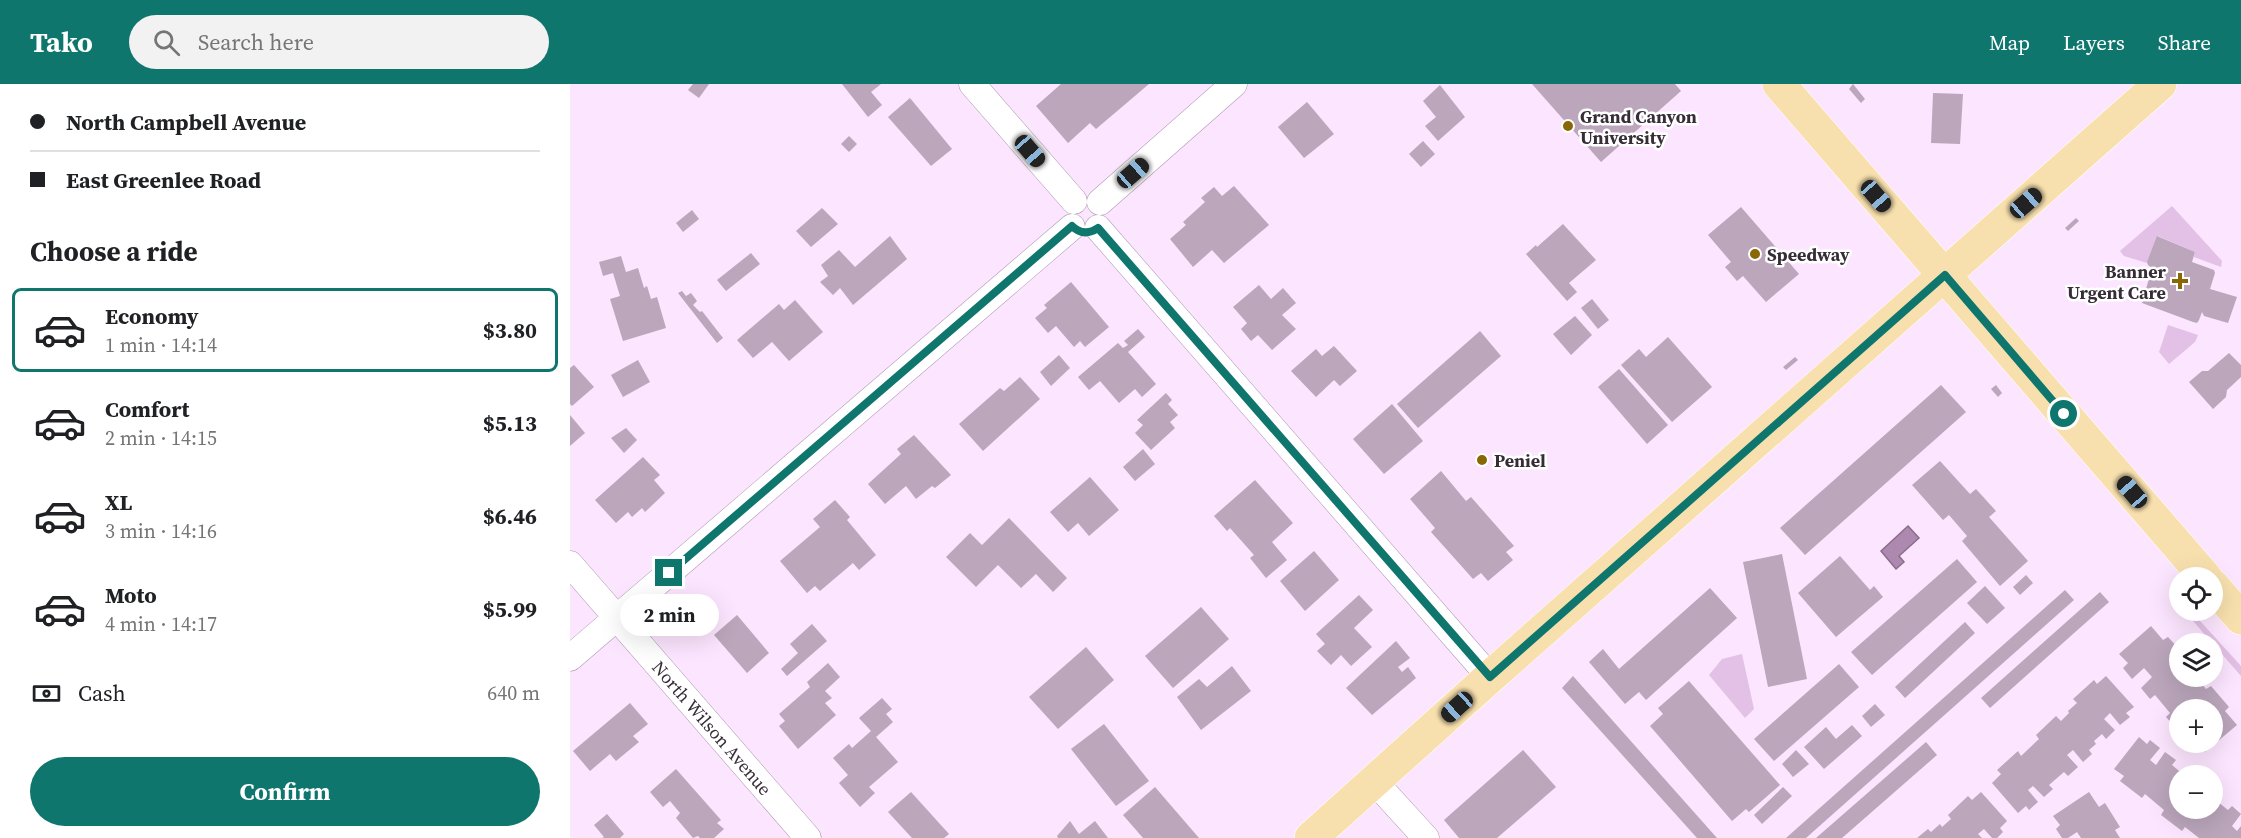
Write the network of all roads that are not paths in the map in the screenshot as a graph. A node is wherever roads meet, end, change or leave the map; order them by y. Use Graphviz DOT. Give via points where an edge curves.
graph roads {
  1 [pos="972,84"];
  2 [pos="1234,84"];
  3 [pos="1779,84"];
  4 [pos="2160,84"];
  5 [pos="1074,201"];
  6 [pos="1100,202"];
  7 [pos="1072,226"];
  8 [pos="1098,228"];
  9 [pos="1945,275"];
  10 [pos="570,564"];
  11 [pos="2197,567"];
  12 [pos="2223,598"];
  13 [pos="617,618"];
  14 [pos="2241,618"];
  15 [pos="570,658"];
  16 [pos="1490,677"];
  17 [pos="1374,781"];
  18 [pos="807,838"];
  19 [pos="1311,838"];
  20 [pos="1426,838"];
  1 -- 5 [label="street"];
  2 -- 6 [label="street"];
  3 -- 9 [label="main road"];
  4 -- 9 [label="main road"];
  5 -- 6 [label="street" via="1090,197"];
  5 -- 7 [label="street" via="1068,216"];
  6 -- 8 [label="street" via="1104,213"];
  7 -- 8 [label="street" via="1088,233"];
  7 -- 13 [label="street"];
  8 -- 16 [label="street"];
  9 -- 11 [label="main road"];
  9 -- 16 [label="main road"];
  10 -- 13 [label="street, North Wilson Avenue"];
  12 -- 14 [label="main road"];
  13 -- 15 [label="street"];
  13 -- 18 [label="street, North Wilson Avenue"];
  16 -- 17 [label="main road"];
  17 -- 19 [label="main road"];
  17 -- 20 [label="street"];
}
